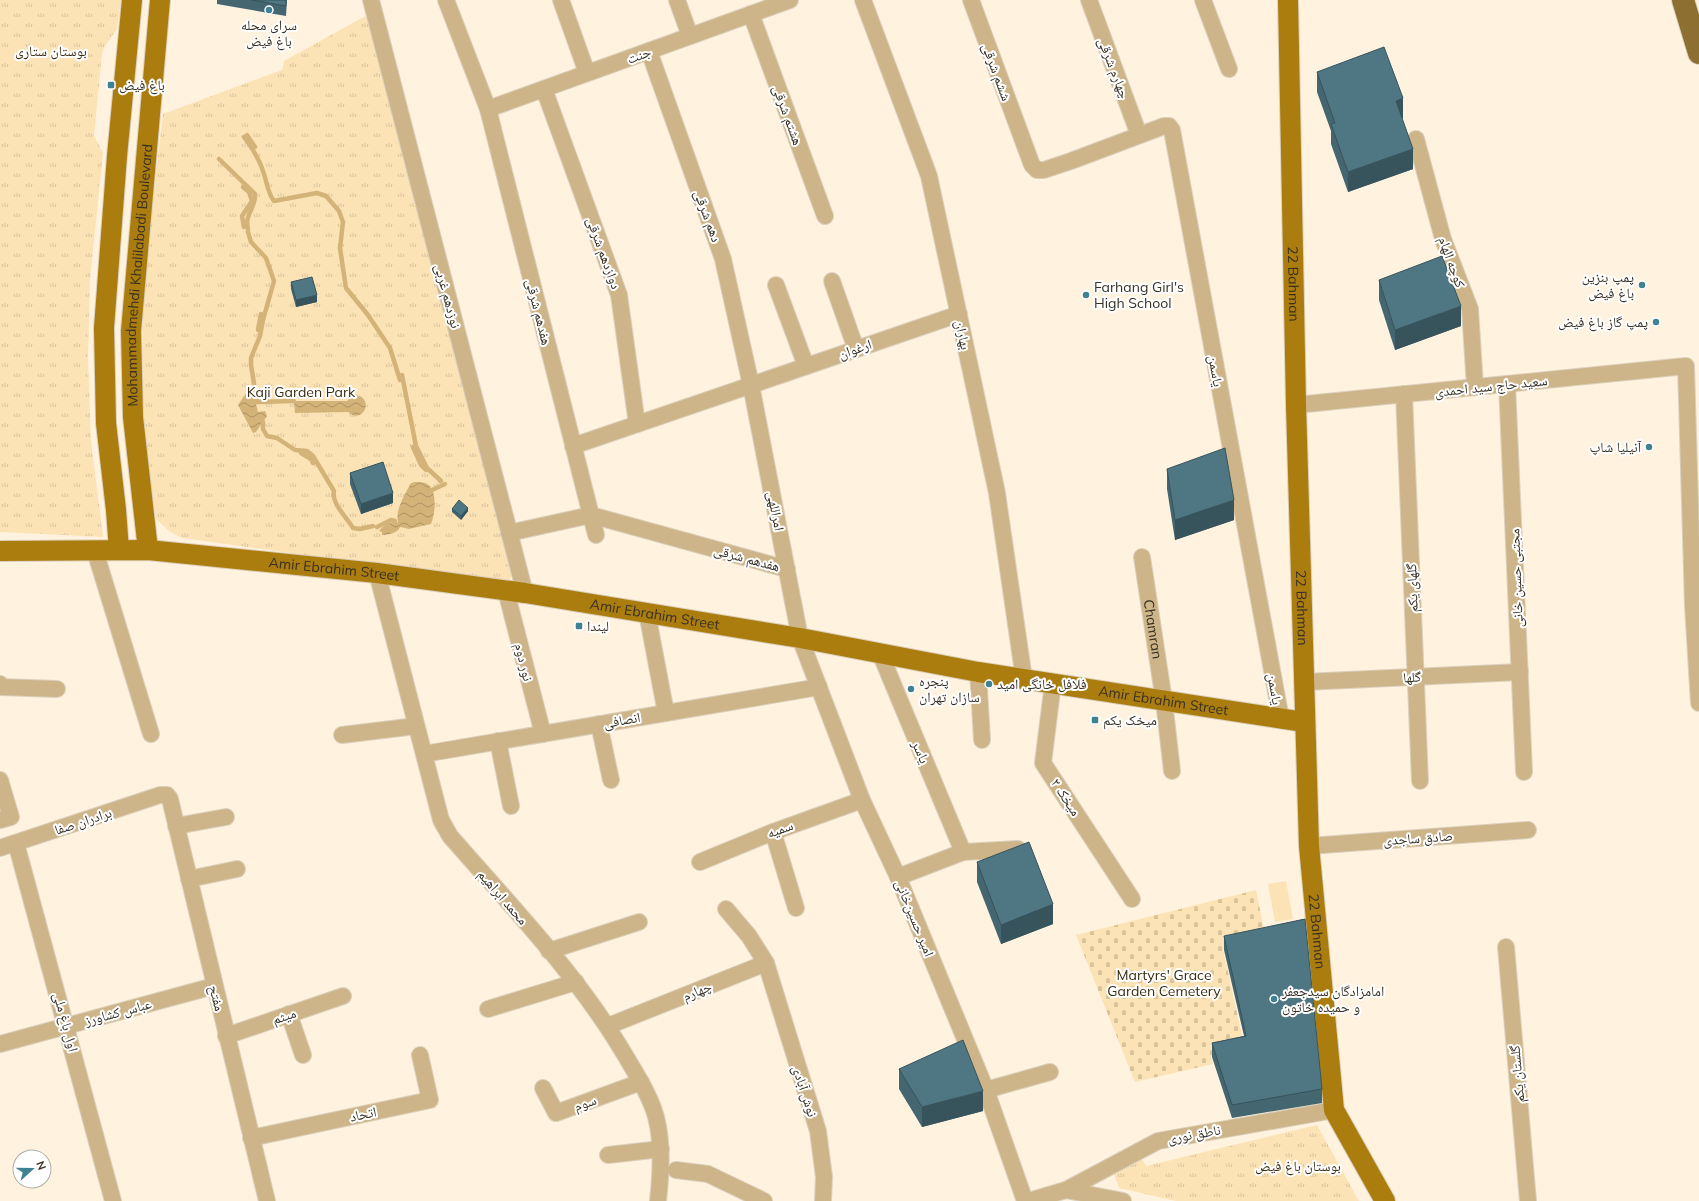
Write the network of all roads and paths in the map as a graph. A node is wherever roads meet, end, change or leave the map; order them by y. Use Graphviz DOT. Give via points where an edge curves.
graph roads {
  1 [pos="132,0"];
  2 [pos="160,0"];
  3 [pos="371,0"];
  4 [pos="446,0"];
  5 [pos="561,0"];
  6 [pos="677,0"];
  7 [pos="789,0"];
  8 [pos="863,0"];
  9 [pos="971,0"];
  10 [pos="1088,0"];
  11 [pos="1203,0"];
  12 [pos="1288,0"];
  13 [pos="1683,0"];
  14 [pos="1690,0"];
  15 [pos="751,14"];
  16 [pos="690,36"];
  17 [pos="1699,43"];
  18 [pos="649,51"];
  19 [pos="1699,53"];
  20 [pos="1228,69"];
  21 [pos="587,73"];
  22 [pos="544,89"];
  23 [pos="488,109"];
  24 [pos="1139,135"];
  25 [pos="1416,139"];
  26 [pos="1071,161"];
  27 [pos="825,216"];
  28 [pos="832,281"];
  29 [pos="776,285"];
  30 [pos="959,314"];
  31 [pos="856,349"];
  32 [pos="806,366"];
  33 [pos="1507,384"];
  34 [pos="751,385"];
  35 [pos="1476,388"];
  36 [pos="1404,394"];
  37 [pos="1296,405"];
  38 [pos="637,424"];
  39 [pos="573,446"];
  40 [pos="116,510"];
  41 [pos="144,510"];
  42 [pos="591,515"];
  43 [pos="509,533"];
  44 [pos="596,535"];
  45 [pos="95,550"];
  46 [pos="118,550"];
  47 [pos="148,550"];
  48 [pos="0,551"];
  49 [pos="1142,557"];
  50 [pos="787,569"];
  51 [pos="377,573"];
  52 [pos="515,592"];
  53 [pos="647,613"];
  54 [pos="800,638"];
  55 [pos="880,652"];
  56 [pos="978,672"];
  57 [pos="1520,672"];
  58 [pos="1416,677"];
  59 [pos="1024,679"];
  60 [pos="1304,682"];
  61 [pos="1053,683"];
  62 [pos="0,684"];
  63 [pos="820,687"];
  64 [pos="57,689"];
  65 [pos="1164,701"];
  66 [pos="1699,703"];
  67 [pos="666,713"];
  68 [pos="1281,719"];
  69 [pos="1304,722"];
  70 [pos="599,724"];
  71 [pos="416,726"];
  72 [pos="151,734"];
  73 [pos="543,734"];
  74 [pos="342,736"];
  75 [pos="982,740"];
  76 [pos="498,741"];
  77 [pos="424,754"];
  78 [pos="1172,771"];
  79 [pos="1524,772"];
  80 [pos="0,780"];
  81 [pos="611,780"];
  82 [pos="1420,781"];
  83 [pos="167,795"];
  84 [pos="862,800"];
  85 [pos="511,806"];
  86 [pos="226,817"];
  87 [pos="0,820"];
  88 [pos="176,826"];
  89 [pos="1528,830"];
  90 [pos="773,832"];
  91 [pos="16,843"];
  92 [pos="1309,846"];
  93 [pos="0,848"];
  94 [pos="1018,849"];
  95 [pos="963,852"];
  96 [pos="700,862"];
  97 [pos="237,869"];
  98 [pos="898,877"];
  99 [pos="189,879"];
  100 [pos="1132,899"];
  101 [pos="796,908"];
  102 [pos="726,910"];
  103 [pos="639,922"];
  104 [pos="1506,947"];
  105 [pos="549,951"];
  106 [pos="766,963"];
  107 [pos="576,982"];
  108 [pos="214,986"];
  109 [pos="343,996"];
  110 [pos="488,1009"];
  111 [pos="289,1014"];
  112 [pos="67,1026"];
  113 [pos="608,1026"];
  114 [pos="226,1036"];
  115 [pos="0,1044"];
  116 [pos="303,1055"];
  117 [pos="420,1055"];
  118 [pos="1050,1072"];
  119 [pos="641,1082"];
  120 [pos="543,1088"];
  121 [pos="986,1090"];
  122 [pos="1334,1110"];
  123 [pos="251,1138"];
  124 [pos="661,1149"];
  125 [pos="608,1155"];
  126 [pos="676,1170"];
  127 [pos="1066,1190"];
  128 [pos="113,1201"];
  129 [pos="267,1201"];
  130 [pos="658,1201"];
  131 [pos="764,1201"];
  132 [pos="823,1201"];
  133 [pos="1025,1201"];
  134 [pos="1029,1201"];
  135 [pos="1123,1201"];
  136 [pos="1385,1201"];
  137 [pos="1528,1201"];
  1 -- 40 [label="main road, Mohammadmehdi Khalilabadi Boulevard" via="104,328 106,423"];
  2 -- 41 [label="main road, Mohammadmehdi Khalilabadi Boulevard" via="131,331 133,417"];
  3 -- 43 [label="street, نوزدهم غربی"];
  4 -- 23 [label="street, هفدهم شرقی"];
  5 -- 21 [label="street"];
  6 -- 16 [label="street"];
  7 -- 15 [label="street, جنت"];
  8 -- 30 [label="street, بهاران" via="928,176"];
  9 -- 26 [label="street, ششم شرقی" via="1032,165 1037,170 1044,170"];
  10 -- 24 [label="street, چهارم شرقی"];
  11 -- 20 [label="street"];
  12 -- 37 [label="main road, 22 Bahman"];
  13 -- 19 [label="highway"];
  14 -- 17 [label="highway"];
  15 -- 16 [label="street, جنت"];
  15 -- 27 [label="street, هشتم شرقی"];
  16 -- 18 [label="street, جنت"];
  18 -- 21 [label="street, جنت"];
  18 -- 34 [label="street, دهم شرقی" via="723,259"];
  21 -- 22 [label="street, جنت"];
  22 -- 23 [label="street, جنت"];
  22 -- 38 [label="street, دوازدهم شرقی" via="619,295"];
  23 -- 39 [label="street, هفدهم شرقی"];
  24 -- 26 [label="street, یاسمن"];
  24 -- 68 [label="street, یاسمن" via="1164,126 1169,126 1172,130"];
  25 -- 35 [label="street, کوچه الهام" via="1443,239 1470,309"];
  28 -- 31 [label="street"];
  29 -- 32 [label="street"];
  30 -- 31 [label="street, ارغوان"];
  30 -- 59 [label="street, بهاران" via="997,493"];
  31 -- 32 [label="street, ارغوان"];
  32 -- 34 [label="street, ارغوان"];
  33 -- 35 [label="street, سعید حاج سید احمدی"];
  33 -- 57 [label="street, مجتبی حسین خانی"];
  33 -- 66 [label="street, سعید حاج سید احمدی" via="1686,366 1693,606"];
  34 -- 38 [label="street, ارغوان"];
  34 -- 50 [label="street, امراللهی"];
  35 -- 36 [label="street, سعید حاج سید احمدی"];
  36 -- 37 [label="street, سعید حاج سید احمدی"];
  36 -- 58 [label="street, گلهای یکم"];
  37 -- 60 [label="main road, 22 Bahman"];
  38 -- 39 [label="street, ارغوان"];
  39 -- 42 [label="street, هفدهم شرقی"];
  40 -- 41 [label="main road" via="131,519 138,517"];
  40 -- 46 [label="main road, Mohammadmehdi Khalilabadi Boulevard"];
  41 -- 47 [label="main road, Mohammadmehdi Khalilabadi Boulevard"];
  42 -- 43 [label="street, هفدهم شرقی"];
  42 -- 44 [label="street, هفدهم شرقی"];
  42 -- 50 [label="street, هفدهم شرقی"];
  43 -- 52 [label="street, نوزدهم غربی"];
  45 -- 46 [label="main road, Amir Ebrahim Street"];
  45 -- 48 [label="main road, Amir Ebrahim Street"];
  45 -- 72 [label="street"];
  46 -- 47 [label="main road, Amir Ebrahim Street"];
  47 -- 51 [label="main road, Amir Ebrahim Street"];
  49 -- 65 [label="street, Chamran"];
  50 -- 54 [label="street, امراللهی"];
  51 -- 52 [label="main road, Amir Ebrahim Street"];
  51 -- 71 [label="street, محمد ابراهیم"];
  52 -- 53 [label="main road, Amir Ebrahim Street"];
  52 -- 73 [label="street, نور دوم"];
  53 -- 54 [label="main road, Amir Ebrahim Street"];
  53 -- 67 [label="street"];
  54 -- 55 [label="main road, Amir Ebrahim Street"];
  54 -- 63 [label="street, امیر حسین‌خانی"];
  55 -- 56 [label="main road, Amir Ebrahim Street"];
  55 -- 95 [label="street, یاسر"];
  56 -- 59 [label="main road, Amir Ebrahim Street"];
  56 -- 75 [label="street"];
  57 -- 58 [label="street, گلها"];
  57 -- 79 [label="street, مجتبی حسین خانی"];
  58 -- 60 [label="street, گلها"];
  58 -- 82 [label="street, گلهای یکم"];
  59 -- 61 [label="main road, Amir Ebrahim Street"];
  60 -- 69 [label="main road, 22 Bahman"];
  61 -- 65 [label="main road, Amir Ebrahim Street"];
  61 -- 100 [label="street, میخک ۲" via="1043,763"];
  62 -- 64 [label="street" via="0,687"];
  63 -- 67 [label="street, انصافی"];
  63 -- 84 [label="street, امیر حسین‌خانی"];
  65 -- 68 [label="main road, Amir Ebrahim Street"];
  65 -- 78 [label="street, Chamran"];
  67 -- 70 [label="street, انصافی"];
  68 -- 69 [label="main road, Amir Ebrahim Street"];
  69 -- 92 [label="main road, 22 Bahman"];
  70 -- 73 [label="street, انصافی"];
  70 -- 81 [label="street"];
  71 -- 74 [label="street"];
  71 -- 77 [label="street, محمد ابراهیم"];
  73 -- 76 [label="street, انصافی"];
  76 -- 77 [label="street, انصافی"];
  76 -- 85 [label="street"];
  77 -- 105 [label="street, محمد ابراهیم" via="441,820 450,836"];
  80 -- 87 [label="street" via="11,817"];
  83 -- 88 [label="street, مفتح"];
  83 -- 91 [label="street, برادران صفا" via="160,795"];
  84 -- 90 [label="street, سمیه"];
  84 -- 98 [label="street, امیر حسین‌خانی"];
  86 -- 88 [label="street"];
  88 -- 99 [label="street, مفتح"];
  89 -- 92 [label="street, صادق ساجدی"];
  90 -- 96 [label="street, سمیه"];
  90 -- 101 [label="street"];
  91 -- 93 [label="street, برادران صفا"];
  91 -- 112 [label="street, اول باغ ملی"];
  92 -- 122 [label="main road, 22 Bahman"];
  94 -- 95 [label="street"];
  95 -- 98 [label="street"];
  97 -- 99 [label="street"];
  98 -- 121 [label="street, امیر حسین‌خانی"];
  99 -- 108 [label="street, مفتح"];
  102 -- 106 [label="street" via="749,936"];
  103 -- 105 [label="street"];
  104 -- 137 [label="street, گلستان یکم"];
  105 -- 107 [label="street, محمد ابراهیم"];
  106 -- 113 [label="street, چهارم"];
  106 -- 132 [label="street, نوش آبادی" via="818,1131 824,1177"];
  107 -- 110 [label="street"];
  107 -- 113 [label="street, محمد ابراهیم"];
  108 -- 112 [label="street, عباس کشاورز"];
  108 -- 114 [label="street, مفتح"];
  109 -- 111 [label="street, میثم"];
  111 -- 114 [label="street, میثم"];
  111 -- 116 [label="street"];
  112 -- 115 [label="street, عباس کشاورز"];
  112 -- 128 [label="street, اول باغ ملی"];
  113 -- 119 [label="street, محمد ابراهیم"];
  114 -- 123 [label="street, مفتح"];
  117 -- 123 [label="street, اتحاد" via="430,1100"];
  118 -- 121 [label="street"];
  119 -- 120 [label="street, سوم" via="556,1113"];
  119 -- 124 [label="street, محمد ابراهیم" via="656,1117"];
  121 -- 133 [label="street, امیر حسین‌خانی"];
  122 -- 127 [label="street, ناطق نوری" via="1158,1140"];
  122 -- 136 [label="main road, 22 Bahman"];
  123 -- 129 [label="street, مفتح"];
  124 -- 125 [label="street"];
  124 -- 130 [label="street, محمد ابراهیم"];
  126 -- 131 [label="street" via="708,1174"];
  127 -- 134 [label="street, ناطق نوری"];
  127 -- 135 [label="street"];
}
